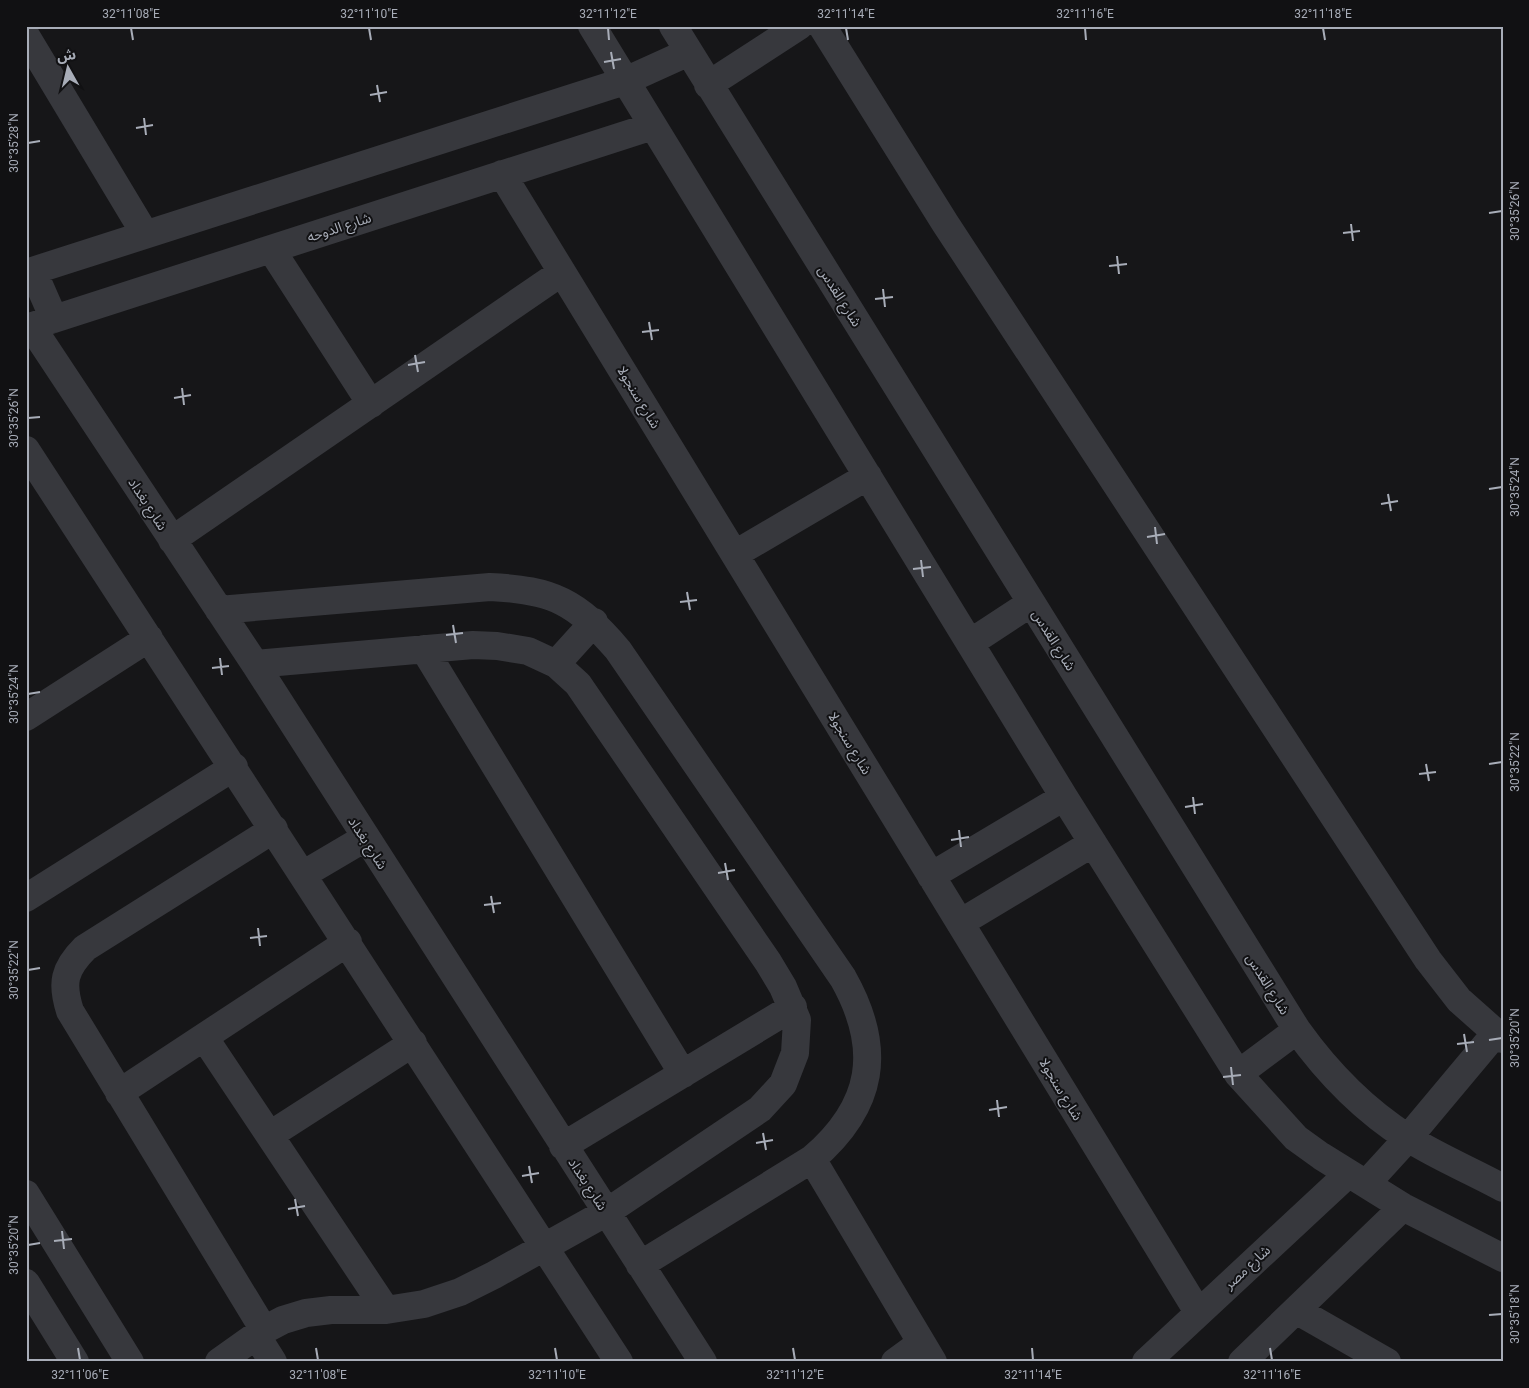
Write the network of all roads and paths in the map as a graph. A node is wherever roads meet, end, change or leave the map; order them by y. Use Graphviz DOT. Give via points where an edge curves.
graph roads {
  1 [pos="592,26"];
  2 [pos="673,26"];
  3 [pos="799,26"];
  4 [pos="822,26"];
  5 [pos="26,36"];
  6 [pos="689,52"];
  7 [pos="625,81"];
  8 [pos="708,86"];
  9 [pos="653,126"];
  10 [pos="502,174"];
  11 [pos="145,234"];
  12 [pos="271,249"];
  13 [pos="29,272"];
  14 [pos="562,272"];
  15 [pos="37,325"];
  16 [pos="372,404"];
  17 [pos="26,450"];
  18 [pos="868,476"];
  19 [pos="172,540"];
  20 [pos="735,554"];
  21 [pos="1031,603"];
  22 [pos="219,610"];
  23 [pos="594,622"];
  24 [pos="149,638"];
  25 [pos="970,643"];
  26 [pos="424,649"];
  27 [pos="255,664"];
  28 [pos="556,664"];
  29 [pos="26,717"];
  30 [pos="234,767"];
  31 [pos="1064,797"];
  32 [pos="274,828"];
  33 [pos="365,838"];
  34 [pos="1093,843"];
  35 [pos="304,874"];
  36 [pos="930,876"];
  37 [pos="26,898"];
  38 [pos="960,923"];
  39 [pos="348,942"];
  40 [pos="793,1006"];
  41 [pos="1297,1030"];
  42 [pos="204,1037"];
  43 [pos="1499,1037"];
  44 [pos="413,1043"];
  45 [pos="683,1074"];
  46 [pos="1238,1074"];
  47 [pos="119,1093"];
  48 [pos="270,1135"];
  49 [pos="1408,1138"];
  50 [pos="563,1146"];
  51 [pos="812,1159"];
  52 [pos="1357,1179"];
  53 [pos="1503,1188"];
  54 [pos="26,1194"];
  55 [pos="1403,1206"];
  56 [pos="607,1212"];
  57 [pos="545,1247"];
  58 [pos="1503,1258"];
  59 [pos="640,1265"];
  60 [pos="30,1297"];
  61 [pos="386,1310"];
  62 [pos="1296,1310"];
  63 [pos="1198,1312"];
  64 [pos="260,1333"];
  65 [pos="927,1352"];
  66 [pos="75,1362"];
  67 [pos="130,1362"];
  68 [pos="219,1362"];
  69 [pos="273,1362"];
  70 [pos="619,1362"];
  71 [pos="703,1362"];
  72 [pos="895,1362"];
  73 [pos="1146,1362"];
  74 [pos="1242,1362"];
  75 [pos="1387,1362"];
  1 -- 7 [label="street"];
  2 -- 6 [label="street, شارع القدس"];
  3 -- 8 [label="street"];
  4 -- 43 [label="street" via="956,239 1428,960 1459,1000"];
  5 -- 11 [label="street"];
  6 -- 7 [label="street"];
  6 -- 8 [label="street, شارع القدس"];
  7 -- 9 [label="street"];
  7 -- 11 [label="street"];
  8 -- 21 [label="street, شارع القدس"];
  9 -- 10 [label="street, شارع الدوحه"];
  9 -- 18 [label="street"];
  10 -- 12 [label="street, شارع الدوحه"];
  10 -- 14 [label="street, شارع سنجولا"];
  11 -- 13 [label="street"];
  12 -- 15 [label="street, شارع الدوحه"];
  12 -- 16 [label="street"];
  13 -- 15 [label="street, شارع بغداد"];
  14 -- 16 [label="street"];
  14 -- 20 [label="street, شارع سنجولا"];
  15 -- 19 [label="street, شارع بغداد"];
  16 -- 19 [label="street"];
  17 -- 24 [label="street"];
  18 -- 20 [label="street"];
  18 -- 25 [label="street"];
  19 -- 22 [label="street, شارع بغداد"];
  20 -- 36 [label="street, شارع سنجولا"];
  21 -- 25 [label="street"];
  21 -- 41 [label="street, شارع القدس"];
  22 -- 23 [label="street" via="490,587 528,589 563,601"];
  22 -- 27 [label="street, شارع بغداد"];
  23 -- 28 [label="street"];
  23 -- 51 [label="street" via="618,650 858,1004 866,1032 868,1062 862,1092 849,1119 831,1143"];
  24 -- 29 [label="street"];
  24 -- 30 [label="street"];
  25 -- 31 [label="street"];
  26 -- 27 [label="street"];
  26 -- 28 [label="street" via="497,646 528,651"];
  26 -- 45 [label="street"];
  27 -- 33 [label="street, شارع بغداد"];
  28 -- 40 [label="street" via="578,684 768,962"];
  30 -- 32 [label="street"];
  30 -- 37 [label="street"];
  31 -- 34 [label="street"];
  31 -- 36 [label="street"];
  32 -- 35 [label="street"];
  32 -- 47 [label="street" via="85,948 72,960 65,977 70,1011"];
  33 -- 35 [label="street"];
  33 -- 50 [label="street, شارع بغداد"];
  34 -- 38 [label="street"];
  34 -- 46 [label="street"];
  35 -- 39 [label="street"];
  36 -- 38 [label="street, شارع سنجولا"];
  38 -- 63 [label="street, شارع سنجولا"];
  39 -- 42 [label="street"];
  39 -- 44 [label="street"];
  40 -- 45 [label="street"];
  40 -- 56 [label="street" via="797,1020 795,1053 782,1084 760,1109"];
  41 -- 46 [label="street"];
  41 -- 49 [label="street, شارع القدس" via="1320,1062 1346,1089"];
  42 -- 47 [label="street"];
  42 -- 48 [label="street"];
  43 -- 49 [label="street, شارع مصر"];
  44 -- 48 [label="street"];
  44 -- 57 [label="street"];
  45 -- 50 [label="street"];
  46 -- 52 [label="street" via="1296,1138"];
  47 -- 64 [label="street"];
  48 -- 61 [label="street"];
  49 -- 52 [label="street, شارع مصر"];
  49 -- 53 [label="street, شارع القدس"];
  50 -- 56 [label="street, شارع بغداد"];
  51 -- 59 [label="street"];
  51 -- 65 [label="street"];
  52 -- 55 [label="street"];
  52 -- 63 [label="street, شارع مصر"];
  54 -- 67 [label="street"];
  55 -- 58 [label="street"];
  55 -- 62 [label="street"];
  56 -- 57 [label="street"];
  56 -- 59 [label="street, شارع بغداد"];
  57 -- 61 [label="street" via="460,1292 424,1304"];
  57 -- 70 [label="street"];
  59 -- 71 [label="street, شارع بغداد"];
  60 -- 66 [label="street"];
  61 -- 64 [label="street" via="306,1313 283,1320"];
  62 -- 74 [label="street"];
  62 -- 75 [label="street"];
  63 -- 73 [label="street, شارع مصر"];
  64 -- 68 [label="street"];
  64 -- 69 [label="street"];
  65 -- 72 [label="street"];
}
